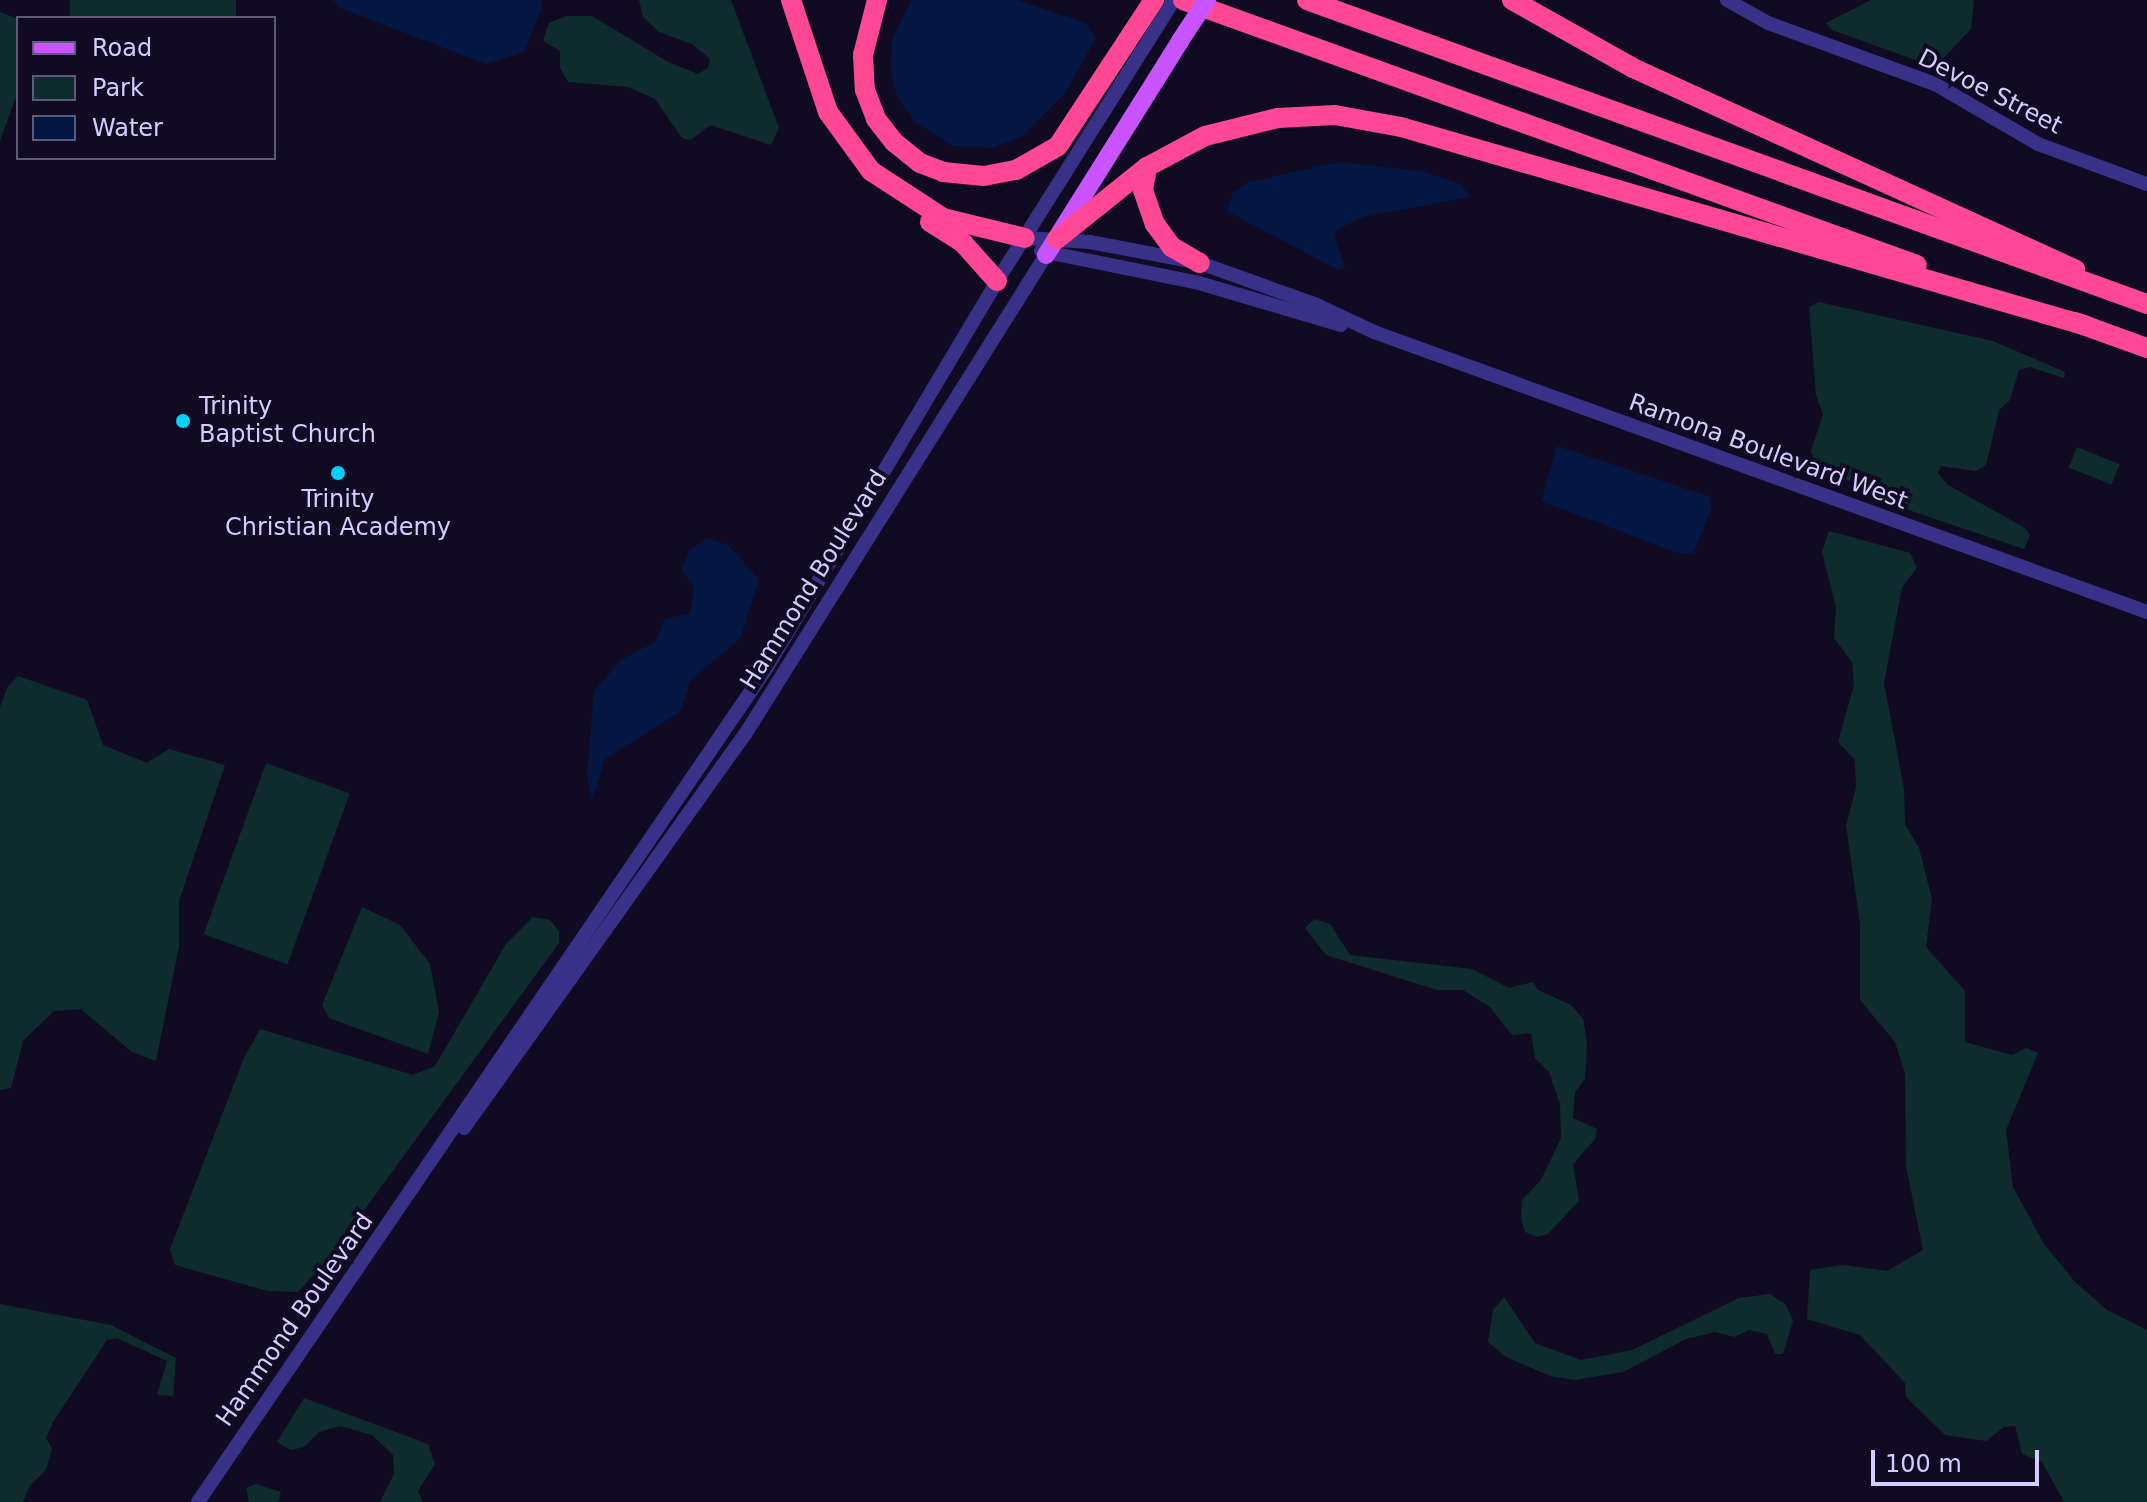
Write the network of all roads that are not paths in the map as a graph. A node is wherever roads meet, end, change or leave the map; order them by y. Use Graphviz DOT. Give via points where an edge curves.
graph roads {
  1 [pos="791,0"];
  2 [pos="877,0"];
  3 [pos="1154,0"];
  4 [pos="1174,0"];
  5 [pos="1183,0"];
  6 [pos="1207,0"];
  7 [pos="1307,0"];
  8 [pos="1512,0"];
  9 [pos="1727,0"];
  10 [pos="1148,24"];
  11 [pos="1147,167"];
  12 [pos="871,171"];
  13 [pos="2147,184"];
  14 [pos="1025,238"];
  15 [pos="1052,247"];
  16 [pos="1200,263"];
  17 [pos="997,281"];
  18 [pos="2116,293"];
  19 [pos="2147,304"];
  20 [pos="2087,326"];
  21 [pos="1374,332"];
  22 [pos="2147,348"];
  23 [pos="2147,612"];
  24 [pos="431,1164"];
  25 [pos="198,1502"];
  1 -- 12 [label="highway" via="828,112"];
  2 -- 10 [label="highway" via="866,28 862,65 876,119 920,163 970,176 1016,170 1058,146"];
  3 -- 10 [label="highway"];
  4 -- 10 [label="street, Hammond Boulevard"];
  5 -- 20 [label="highway"];
  6 -- 15 [label="main road, Hammond Boulevard, bridge"];
  7 -- 18 [label="highway"];
  8 -- 18 [label="highway" via="1633,68 2056,257"];
  9 -- 13 [label="street, Devoe Street" via="1780,28 1935,84 2038,144"];
  10 -- 14 [label="street, Hammond Boulevard"];
  11 -- 15 [label="highway"];
  11 -- 16 [label="highway" via="1143,190 1155,224 1172,247"];
  11 -- 20 [label="highway" via="1205,136 1254,122 1309,115 1371,120"];
  12 -- 14 [label="highway" via="943,218"];
  12 -- 17 [label="highway" via="878,185 905,208 963,243"];
  14 -- 15 [label="street, Ramona Boulevard West"];
  14 -- 17 [label="street, Hammond Boulevard"];
  15 -- 16 [label="street, Ramona Boulevard West"];
  15 -- 21 [label="street, Ramona Boulevard West"];
  15 -- 24 [label="street, Hammond Boulevard" via="744,736 511,1067"];
  16 -- 21 [label="street, Ramona Boulevard West" via="1317,305"];
  17 -- 24 [label="street, Hammond Boulevard" via="766,669"];
  18 -- 19 [label="highway"];
  20 -- 22 [label="highway"];
  21 -- 23 [label="street, Ramona Boulevard West"];
  24 -- 25 [label="street, Hammond Boulevard"];
}
